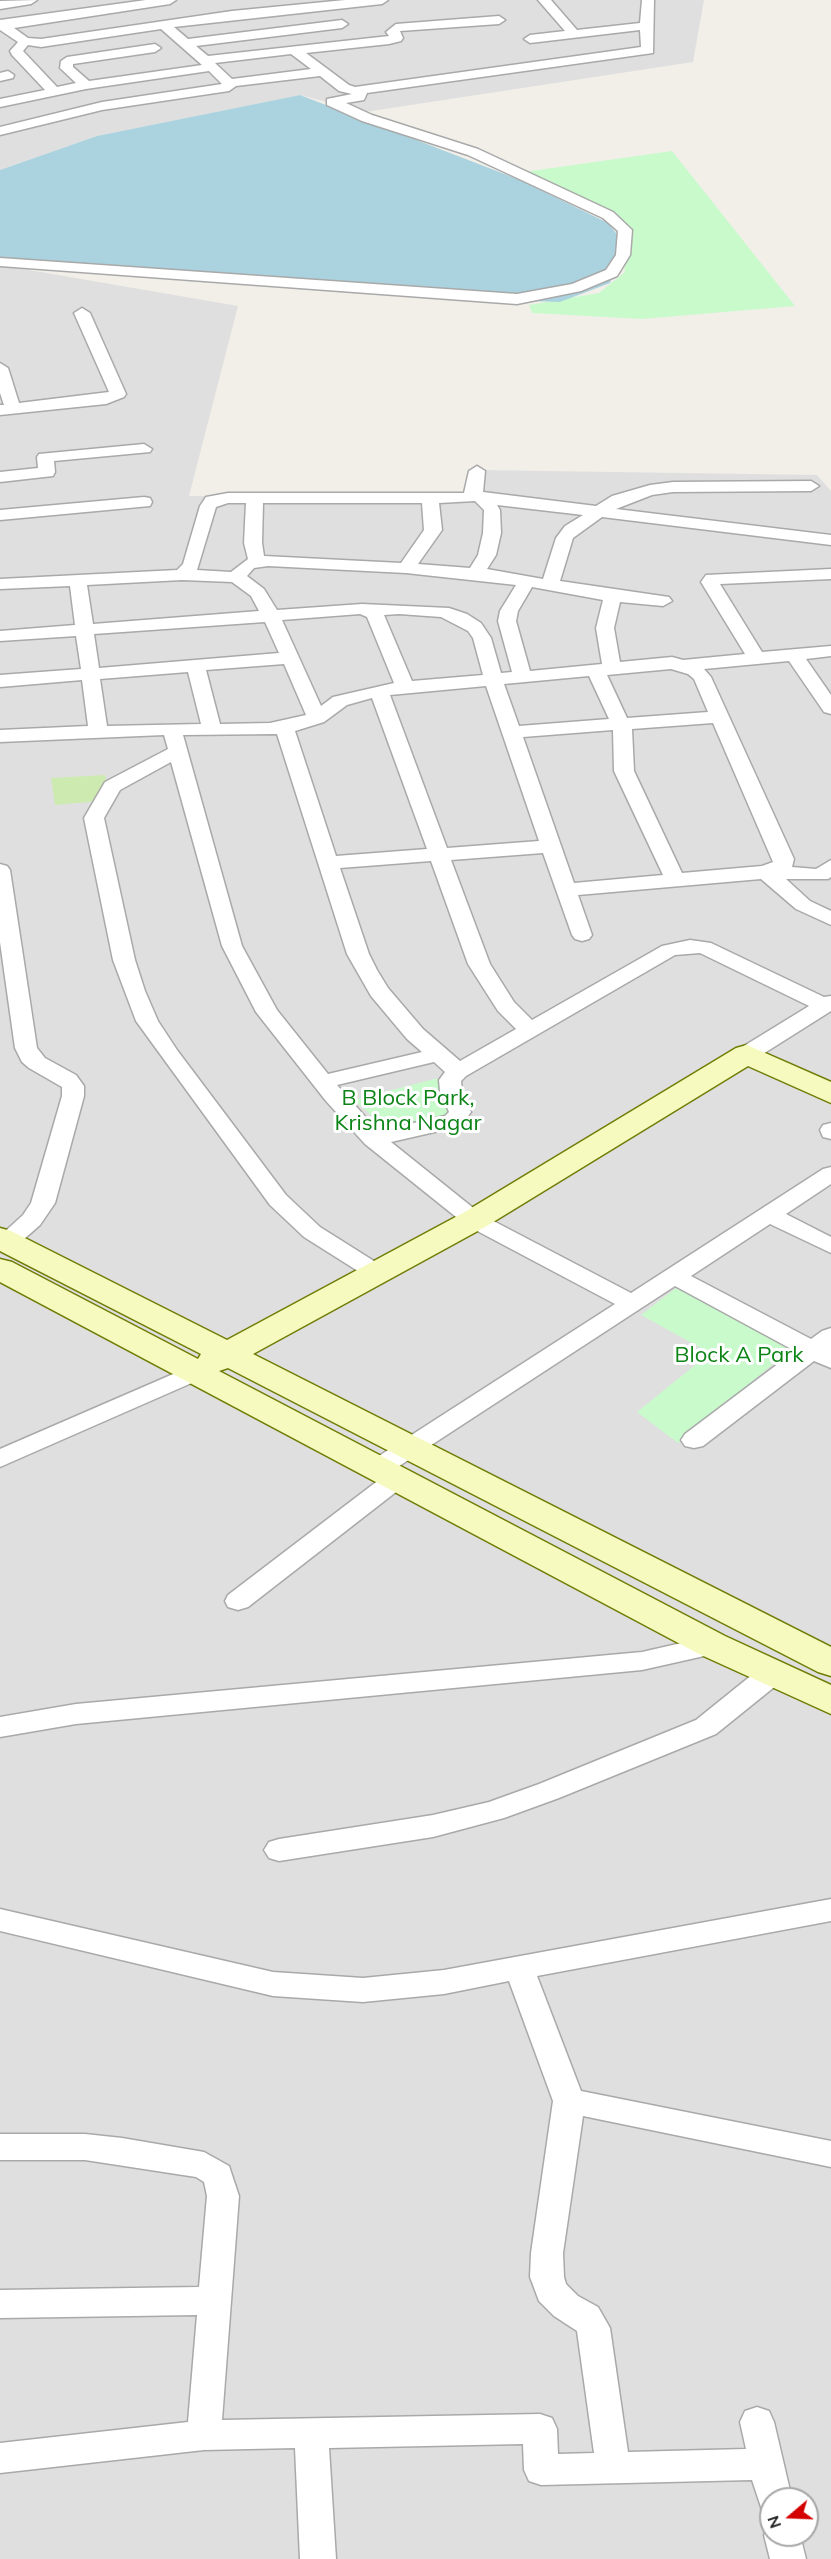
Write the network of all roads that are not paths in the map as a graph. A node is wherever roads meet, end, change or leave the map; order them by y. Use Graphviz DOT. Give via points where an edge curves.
graph roads {
  1 [pos="31,0"];
  2 [pos="170,0"];
  3 [pos="382,0"];
  4 [pos="544,0"];
  5 [pos="648,0"];
  6 [pos="313,3"];
  7 [pos="0,5"];
  8 [pos="499,20"];
  9 [pos="342,24"];
  10 [pos="1,25"];
  11 [pos="164,25"];
  12 [pos="646,26"];
  13 [pos="574,34"];
  14 [pos="530,39"];
  15 [pos="25,41"];
  16 [pos="186,43"];
  17 [pos="365,43"];
  18 [pos="650,45"];
  19 [pos="155,48"];
  20 [pos="295,51"];
  21 [pos="543,55"];
  22 [pos="208,64"];
  23 [pos="323,72"];
  24 [pos="229,83"];
  25 [pos="86,84"];
  26 [pos="54,91"];
  27 [pos="362,92"];
  28 [pos="0,103"];
  29 [pos="0,131"];
  30 [pos="0,262"];
  31 [pos="82,313"];
  32 [pos="0,368"];
  33 [pos="7,410"];
  34 [pos="144,449"];
  35 [pos="477,471"];
  36 [pos="0,477"];
  37 [pos="811,486"];
  38 [pos="479,496"];
  39 [pos="255,498"];
  40 [pos="430,499"];
  41 [pos="144,502"];
  42 [pos="598,511"];
  43 [pos="0,515"];
  44 [pos="831,540"];
  45 [pos="257,562"];
  46 [pos="406,568"];
  47 [pos="476,573"];
  48 [pos="831,574"];
  49 [pos="182,575"];
  50 [pos="235,577"];
  51 [pos="78,580"];
  52 [pos="528,580"];
  53 [pos="0,584"];
  54 [pos="550,584"];
  55 [pos="613,596"];
  56 [pos="663,601"];
  57 [pos="372,610"];
  58 [pos="272,616"];
  59 [pos="84,629"];
  60 [pos="0,636"];
  61 [pos="831,651"];
  62 [pos="794,655"];
  63 [pos="291,658"];
  64 [pos="758,658"];
  65 [pos="195,665"];
  66 [pos="686,665"];
  67 [pos="603,669"];
  68 [pos="89,674"];
  69 [pos="522,675"];
  70 [pos="493,678"];
  71 [pos="0,681"];
  72 [pos="405,687"];
  73 [pos="379,690"];
  74 [pos="830,705"];
  75 [pos="720,717"];
  76 [pos="317,718"];
  77 [pos="620,724"];
  78 [pos="284,727"];
  79 [pos="98,731"];
  80 [pos="212,731"];
  81 [pos="512,732"];
  82 [pos="0,736"];
  83 [pos="175,741"];
  84 [pos="551,846"];
  85 [pos="439,855"];
  86 [pos="329,863"];
  87 [pos="831,866"];
  88 [pos="0,870"];
  89 [pos="766,872"];
  90 [pos="675,880"];
  91 [pos="567,890"];
  92 [pos="831,919"];
  93 [pos="582,934"];
  94 [pos="828,1004"];
  95 [pos="529,1029"];
  96 [pos="747,1054"];
  97 [pos="436,1055"];
  98 [pos="458,1071"];
  99 [pos="323,1082"];
  100 [pos="831,1094"];
  101 [pos="373,1139"];
  102 [pos="831,1173"];
  103 [pos="770,1214"];
  104 [pos="474,1220"];
  105 [pos="831,1246"];
  106 [pos="2,1250"];
  107 [pos="377,1273"];
  108 [pos="673,1276"];
  109 [pos="632,1303"];
  110 [pos="824,1348"];
  111 [pos="228,1354"];
  112 [pos="194,1373"];
  113 [pos="694,1440"];
  114 [pos="0,1459"];
  115 [pos="394,1465"];
  116 [pos="238,1601"];
  117 [pos="712,1645"];
  118 [pos="831,1663"];
  119 [pos="773,1673"];
  120 [pos="831,1701"];
  121 [pos="0,1727"];
  122 [pos="279,1850"];
  123 [pos="831,1910"];
  124 [pos="0,1920"];
  125 [pos="519,1968"];
  126 [pos="569,2101"];
  127 [pos="0,2147"];
  128 [pos="831,2154"];
  129 [pos="214,2301"];
  130 [pos="0,2304"];
  131 [pos="757,2422"];
  132 [pos="311,2432"];
  133 [pos="204,2435"];
  134 [pos="0,2458"];
  135 [pos="766,2464"];
  136 [pos="613,2468"];
  137 [pos="771,2487"];
  138 [pos="318,2559"];
  1 -- 7 [label="street"];
  2 -- 10 [label="street"];
  3 -- 6 [label="street"];
  4 -- 13 [label="street"];
  5 -- 12 [label="street"];
  6 -- 9 [label="street"];
  6 -- 11 [label="street"];
  8 -- 17 [label="street" via="396,28 392,32 398,38"];
  9 -- 16 [label="street"];
  9 -- 17 [label="street"];
  10 -- 15 [label="street"];
  11 -- 15 [label="street" via="51,42"];
  11 -- 16 [label="street"];
  12 -- 13 [label="street"];
  12 -- 18 [label="street"];
  13 -- 14 [label="street"];
  15 -- 26 [label="street" via="16,51 18,55"];
  16 -- 22 [label="street"];
  17 -- 20 [label="street"];
  18 -- 21 [label="street"];
  18 -- 27 [label="street" via="648,50 639,52"];
  19 -- 25 [label="street" via="67,61 66,68"];
  20 -- 22 [label="street"];
  20 -- 23 [label="street"];
  22 -- 24 [label="street"];
  22 -- 25 [label="street"];
  23 -- 24 [label="street"];
  23 -- 27 [label="street" via="344,88"];
  24 -- 29 [label="street" via="229,87 221,89 102,106"];
  25 -- 26 [label="street"];
  26 -- 28 [label="street"];
  27 -- 30 [label="street" via="360,97 332,102 367,118 473,152 608,215 625,230 622,255 612,273 576,288 517,299"];
  31 -- 33 [label="street" via="118,394 106,399"];
  32 -- 33 [label="street"];
  34 -- 36 [label="street" via="45,458 47,472"];
  35 -- 38 [label="street"];
  37 -- 42 [label="street" via="650,490"];
  38 -- 40 [label="street"];
  38 -- 42 [label="street"];
  38 -- 47 [label="street" via="492,510 492,533 487,555"];
  39 -- 40 [label="street"];
  39 -- 45 [label="street" via="253,543"];
  39 -- 49 [label="street" via="212,501 191,566"];
  40 -- 46 [label="street" via="433,530"];
  41 -- 43 [label="street"];
  42 -- 44 [label="street"];
  42 -- 54 [label="street" via="565,538"];
  45 -- 46 [label="street"];
  45 -- 50 [label="street"];
  46 -- 47 [label="street"];
  47 -- 52 [label="street"];
  48 -- 64 [label="street" via="711,579"];
  49 -- 50 [label="street"];
  49 -- 51 [label="street"];
  50 -- 58 [label="street" via="258,593"];
  51 -- 53 [label="street"];
  51 -- 59 [label="street"];
  52 -- 54 [label="street"];
  52 -- 69 [label="street" via="507,621"];
  54 -- 55 [label="street"];
  55 -- 56 [label="street"];
  55 -- 67 [label="street" via="605,628"];
  57 -- 58 [label="street"];
  57 -- 70 [label="street" via="419,609 461,618 475,627 482,638"];
  57 -- 72 [label="street"];
  58 -- 59 [label="street"];
  58 -- 63 [label="street"];
  59 -- 60 [label="street"];
  59 -- 68 [label="street"];
  61 -- 62 [label="street"];
  62 -- 64 [label="street"];
  62 -- 74 [label="street"];
  63 -- 65 [label="street"];
  63 -- 76 [label="street"];
  64 -- 66 [label="street"];
  65 -- 68 [label="street"];
  65 -- 80 [label="street"];
  66 -- 67 [label="street"];
  66 -- 75 [label="street" via="702,677"];
  67 -- 69 [label="street"];
  67 -- 77 [label="street"];
  68 -- 71 [label="street"];
  68 -- 79 [label="street"];
  69 -- 70 [label="street"];
  70 -- 72 [label="street"];
  70 -- 81 [label="street"];
  72 -- 73 [label="street"];
  73 -- 76 [label="street" via="340,701"];
  73 -- 85 [label="street"];
  75 -- 77 [label="street"];
  75 -- 89 [label="street" via="784,859 783,865"];
  76 -- 78 [label="street"];
  77 -- 81 [label="street"];
  77 -- 90 [label="street" via="624,771"];
  78 -- 80 [label="street"];
  78 -- 86 [label="street"];
  79 -- 82 [label="street"];
  79 -- 83 [label="street"];
  80 -- 83 [label="street"];
  81 -- 84 [label="street"];
  83 -- 99 [label="street" via="232,946 267,1012"];
  83 -- 107 [label="street" via="112,786 94,818 134,991 147,1021 168,1053 278,1200 312,1232"];
  84 -- 85 [label="street"];
  84 -- 91 [label="street"];
  85 -- 86 [label="street"];
  85 -- 95 [label="street" via="479,964 506,1006"];
  86 -- 97 [label="street" via="366,970"];
  87 -- 89 [label="street" via="821,875"];
  88 -- 106 [label="street" via="26,1048 37,1063 73,1086 43,1203"];
  89 -- 90 [label="street"];
  89 -- 92 [label="street" via="803,905"];
  90 -- 91 [label="street"];
  91 -- 93 [label="street"];
  94 -- 95 [label="street" via="704,947 690,946 669,950"];
  94 -- 96 [label="street"];
  95 -- 98 [label="street"];
  96 -- 100 [label="main road"];
  96 -- 104 [label="main road"];
  97 -- 98 [label="street"];
  97 -- 99 [label="street"];
  98 -- 101 [label="street" via="450,1080 460,1112 453,1121"];
  99 -- 101 [label="street"];
  101 -- 104 [label="street"];
  102 -- 103 [label="street"];
  103 -- 105 [label="street"];
  103 -- 108 [label="street"];
  104 -- 107 [label="main road"];
  104 -- 109 [label="street"];
  106 -- 111 [label="main road"];
  106 -- 112 [label="main road"];
  107 -- 111 [label="main road"];
  108 -- 109 [label="street"];
  108 -- 110 [label="street"];
  109 -- 115 [label="street"];
  110 -- 113 [label="street"];
  111 -- 112 [label="main road"];
  111 -- 115 [label="main road"];
  112 -- 114 [label="street"];
  112 -- 115 [label="main road"];
  115 -- 116 [label="street"];
  115 -- 117 [label="main road"];
  115 -- 118 [label="main road"];
  117 -- 119 [label="main road"];
  117 -- 121 [label="street" via="642,1661 76,1714"];
  119 -- 120 [label="main road"];
  119 -- 122 [label="street" via="706,1726 677,1741 494,1811 433,1826"];
  123 -- 125 [label="street"];
  124 -- 125 [label="street" via="273,1984 363,1990 444,1982"];
  125 -- 126 [label="street"];
  126 -- 128 [label="street"];
  126 -- 136 [label="street" via="547,2277 552,2291 566,2306 586,2317 593,2328"];
  127 -- 129 [label="street" via="122,2151 204,2165 218,2175 223,2196"];
  129 -- 130 [label="street"];
  129 -- 133 [label="street"];
  131 -- 135 [label="street"];
  132 -- 133 [label="street"];
  132 -- 136 [label="street" via="540,2429 541,2470"];
  132 -- 138 [label="street"];
  133 -- 134 [label="street"];
  135 -- 136 [label="street"];
  135 -- 137 [label="street"];
}
